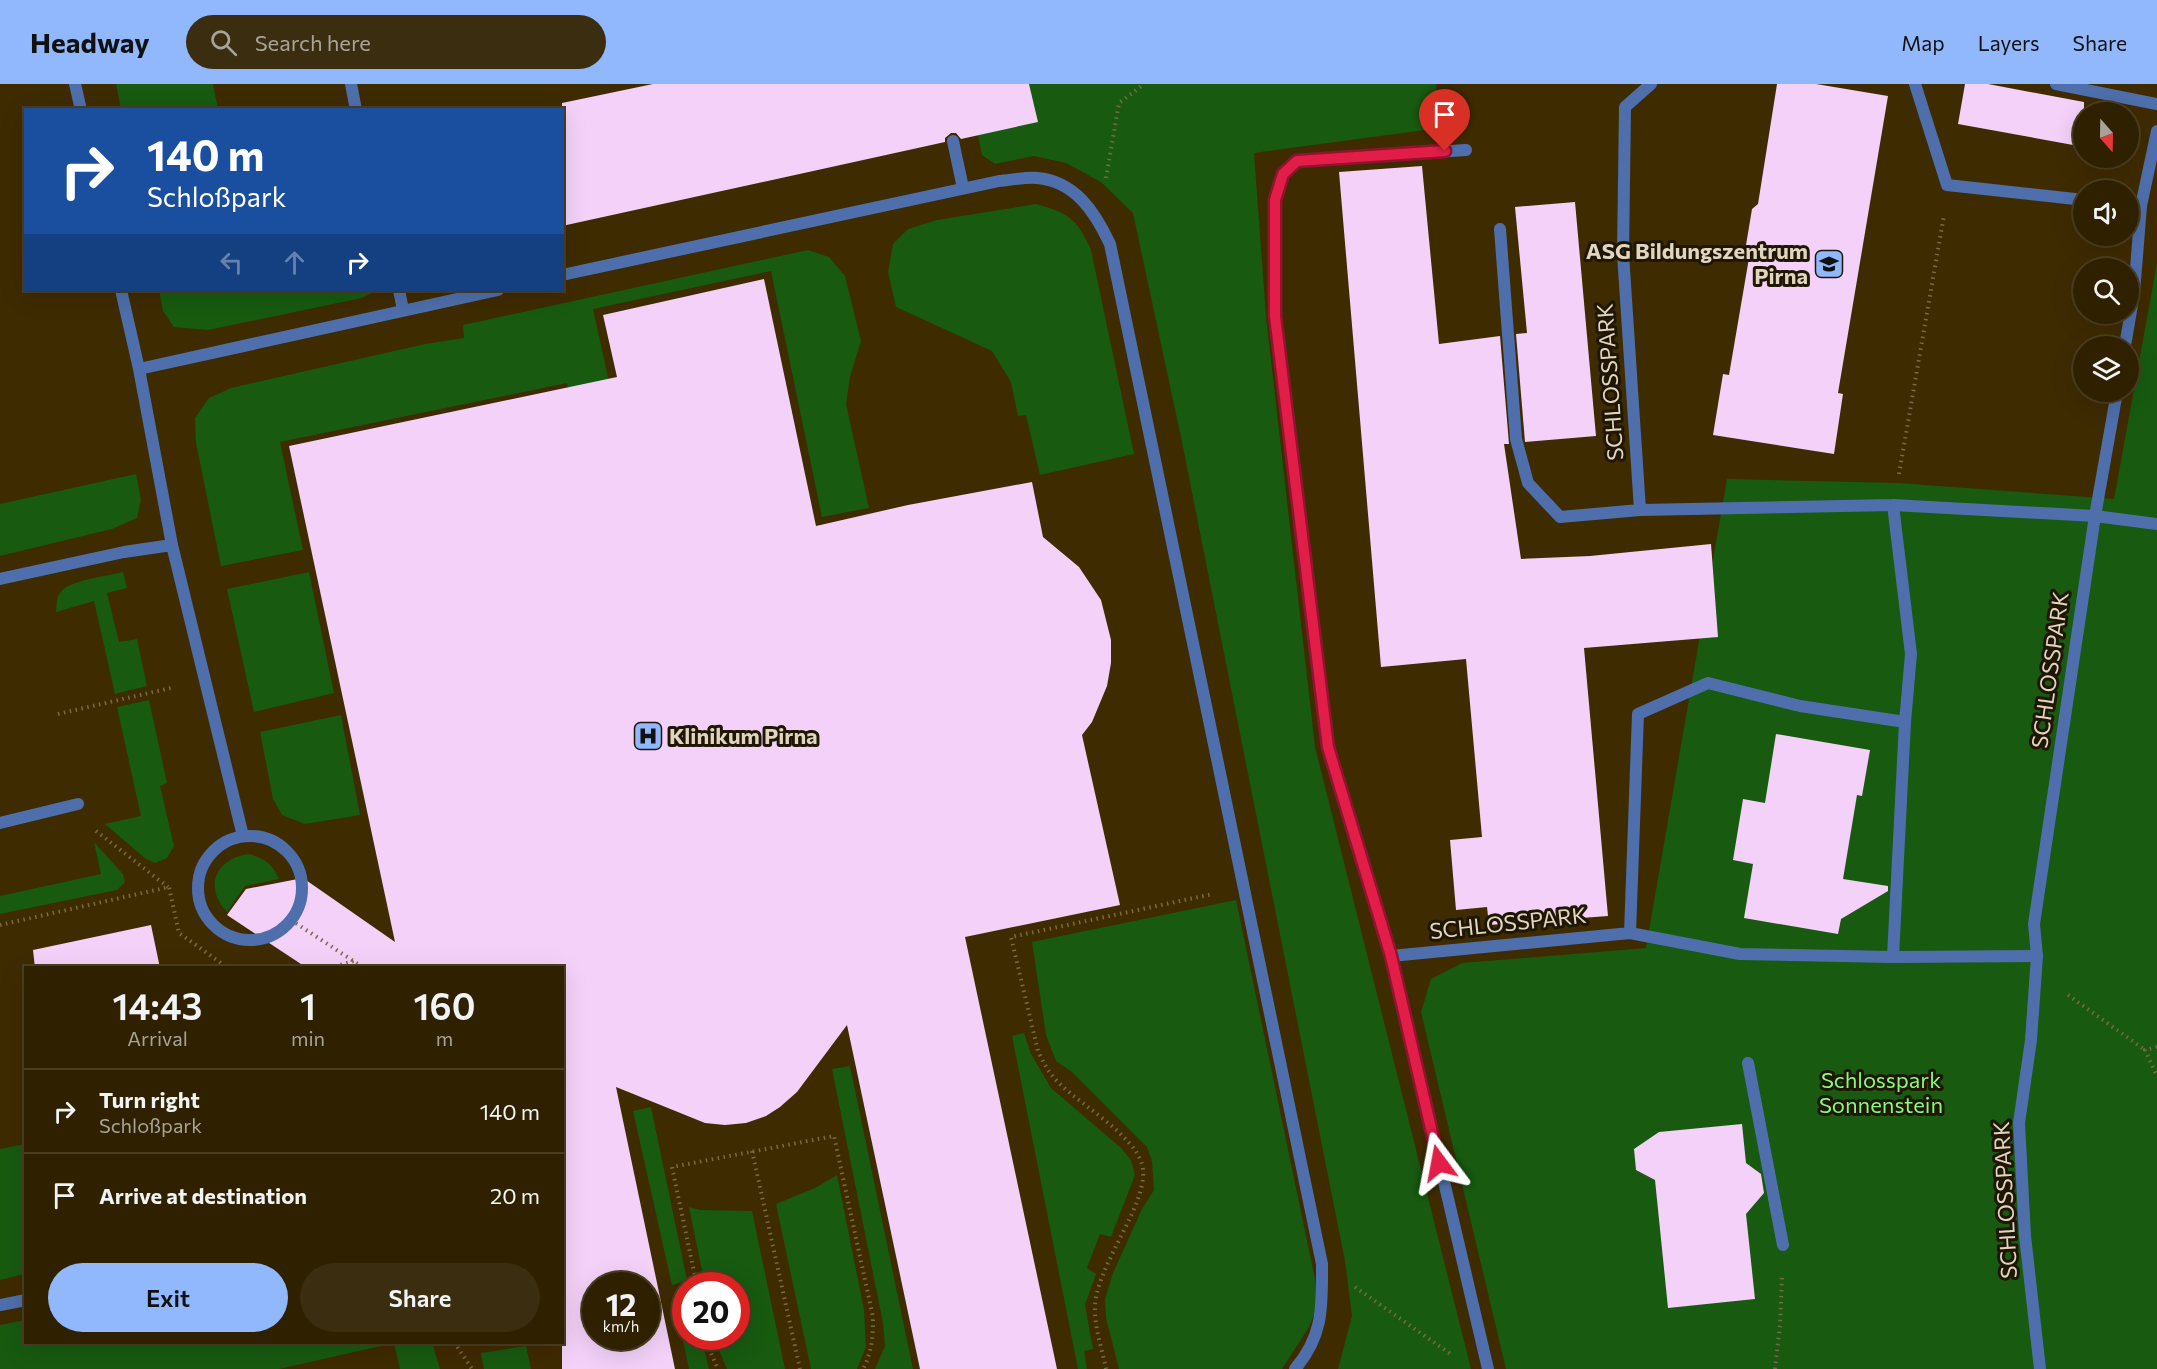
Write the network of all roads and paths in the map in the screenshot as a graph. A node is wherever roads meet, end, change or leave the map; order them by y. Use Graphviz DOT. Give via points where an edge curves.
graph roads {
  1 [pos="75,84"];
  2 [pos="351,84"];
  3 [pos="1144,84"];
  4 [pos="1651,84"];
  5 [pos="1915,84"];
  6 [pos="2056,84"];
  7 [pos="2157,104"];
  8 [pos="81,108"];
  9 [pos="356,108"];
  10 [pos="2157,131"];
  11 [pos="953,141"];
  12 [pos="1466,150"];
  13 [pos="1947,185"];
  14 [pos="2151,187"];
  15 [pos="963,188"];
  16 [pos="2073,199"];
  17 [pos="2139,200"];
  18 [pos="1098,218"];
  19 [pos="1500,230"];
  20 [pos="2135,246"];
  21 [pos="564,275"];
  22 [pos="121,291"];
  23 [pos="399,291"];
  24 [pos="493,291"];
  25 [pos="404,310"];
  26 [pos="2127,336"];
  27 [pos="139,369"];
  28 [pos="2115,402"];
  29 [pos="1893,505"];
  30 [pos="1640,510"];
  31 [pos="2095,516"];
  32 [pos="2157,524"];
  33 [pos="172,545"];
  34 [pos="0,579"];
  35 [pos="205,680"];
  36 [pos="58,714"];
  37 [pos="1905,722"];
  38 [pos="78,804"];
  39 [pos="0,823"];
  40 [pos="243,836"];
  41 [pos="169,887"];
  42 [pos="1243,888"];
  43 [pos="291,920"];
  44 [pos="0,925"];
  45 [pos="1630,933"];
  46 [pos="1391,956"];
  47 [pos="2037,956"];
  48 [pos="1893,957"];
  49 [pos="354,961"];
  50 [pos="225,966"];
  51 [pos="336,966"];
  52 [pos="361,966"];
  53 [pos="2036,974"];
  54 [pos="2157,1047"];
  55 [pos="2145,1050"];
  56 [pos="1748,1063"];
  57 [pos="2157,1076"];
  58 [pos="752,1151"];
  59 [pos="1784,1245"];
  60 [pos="1322,1264"];
  61 [pos="694,1272"];
  62 [pos="24,1300"];
  63 [pos="0,1305"];
  64 [pos="455,1344"];
  65 [pos="710,1350"];
  66 [pos="1453,1356"];
  67 [pos="472,1369"];
  68 [pos="718,1369"];
  69 [pos="800,1369"];
  70 [pos="863,1369"];
  71 [pos="1106,1369"];
  72 [pos="1295,1369"];
  73 [pos="1488,1369"];
  74 [pos="1775,1369"];
  75 [pos="2040,1369"];
  1 -- 8 [label="street"];
  2 -- 9 [label="street"];
  3 -- 18 [label="path" via="1119,103"];
  4 -- 30 [label="street, SCHLOSSPARK" via="1625,107 1623,254"];
  5 -- 13 [label="street"];
  6 -- 7 [label="street"];
  10 -- 14 [label="street"];
  11 -- 15 [label="street"];
  12 -- 46 [label="street" via="1297,161 1283,174 1275,200 1275,316 1328,747"];
  13 -- 16 [label="street"];
  13 -- 29 [label="path" via="1943,229"];
  14 -- 17 [label="street"];
  15 -- 18 [label="street" via="1036,178 1059,183 1082,198"];
  15 -- 21 [label="street"];
  18 -- 42 [label="street" via="1110,243"];
  19 -- 30 [label="street" via="1516,439 1528,483 1560,517"];
  20 -- 26 [label="street" via="2134,292"];
  22 -- 27 [label="street"];
  23 -- 25 [label="street"];
  24 -- 25 [label="street"];
  25 -- 27 [label="street"];
  27 -- 33 [label="street"];
  28 -- 31 [label="street, SCHLOSSPARK"];
  29 -- 30 [label="street"];
  29 -- 31 [label="street"];
  29 -- 37 [label="street" via="1911,654"];
  31 -- 32 [label="street"];
  31 -- 47 [label="street, SCHLOSSPARK" via="2034,924"];
  33 -- 34 [label="street"];
  33 -- 35 [label="street"];
  35 -- 36 [label="path"];
  35 -- 40 [label="street"];
  37 -- 45 [label="street" via="1800,706 1708,683 1638,714"];
  37 -- 48 [label="street"];
  38 -- 39 [label="street"];
  38 -- 41 [label="path" via="88,826"];
  40 -- 43 [label="street" via="265,837 284,848 298,865 303,887 299,909"];
  40 -- 43 [label="street" via="222,843 206,859 198,879 198,901 208,921 224,935 246,941 267,938"];
  41 -- 44 [label="path"];
  41 -- 50 [label="path" via="179,933"];
  42 -- 60 [label="street"];
  42 -- 71 [label="path" via="1011,937 1038,1051 1046,1068 1124,1138 1142,1165 1142,1191 1100,1280 1095,1306"];
  43 -- 49 [label="path"];
  45 -- 46 [label="street, SCHLOSSPARK"];
  45 -- 48 [label="street, SCHLOSSPARK" via="1740,954"];
  46 -- 73 [label="street"];
  47 -- 48 [label="street, SCHLOSSPARK"];
  47 -- 53 [label="street, SCHLOSSPARK"];
  49 -- 51 [label="path"];
  49 -- 52 [label="path"];
  53 -- 55 [label="path"];
  53 -- 75 [label="street, SCHLOSSPARK" via="2019,1123 2025,1236"];
  54 -- 55 [label="path"];
  55 -- 57 [label="path"];
  56 -- 59 [label="street"];
  58 -- 61 [label="path" via="672,1167"];
  58 -- 69 [label="path"];
  58 -- 70 [label="path" via="834,1136 873,1317 870,1356"];
  59 -- 74 [label="path"];
  60 -- 66 [label="path"];
  60 -- 72 [label="street" via="1322,1311 1316,1337"];
  62 -- 63 [label="street"];
  64 -- 67 [label="path"];
  65 -- 68 [label="path"];
}
